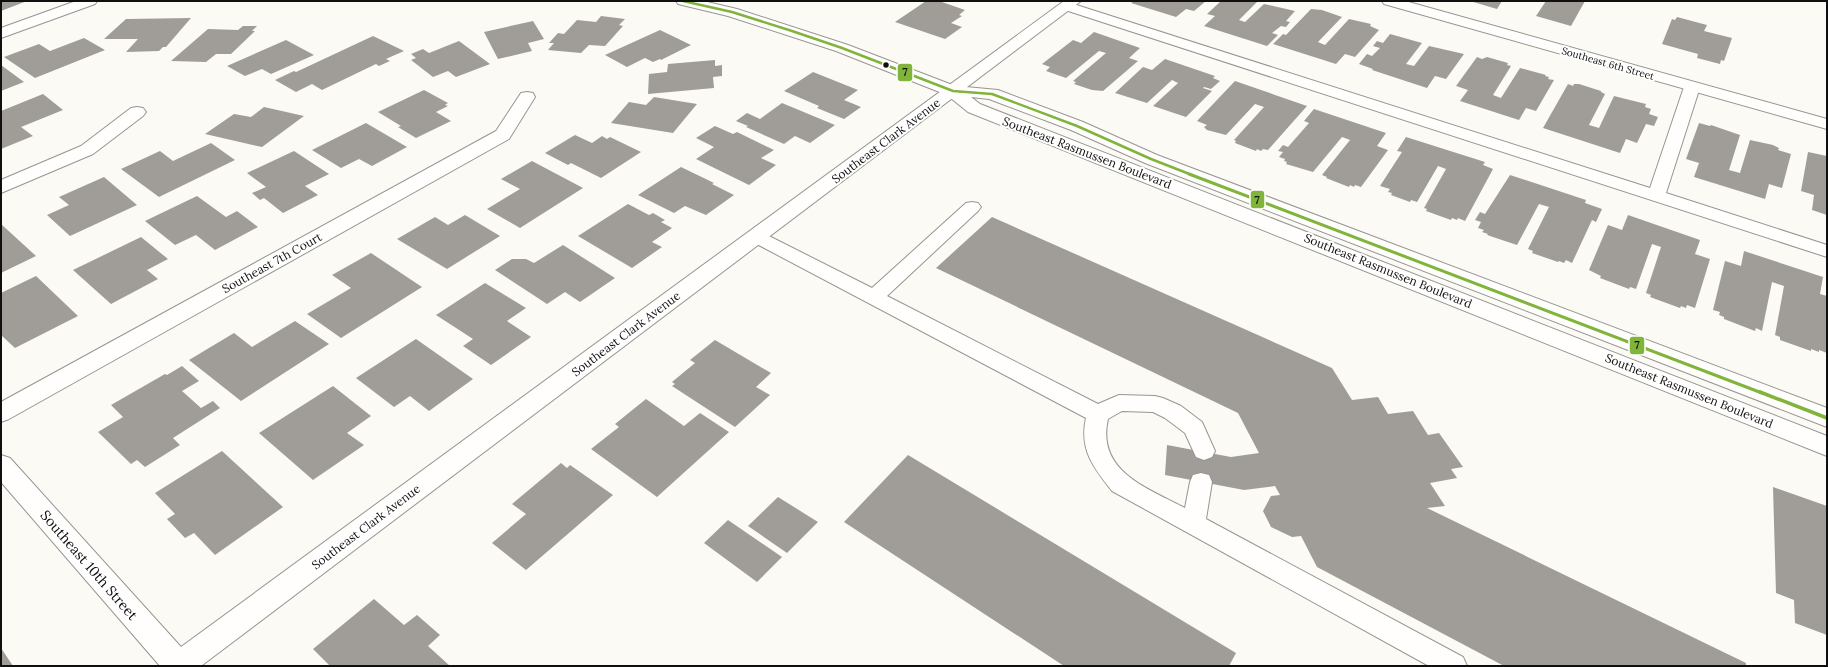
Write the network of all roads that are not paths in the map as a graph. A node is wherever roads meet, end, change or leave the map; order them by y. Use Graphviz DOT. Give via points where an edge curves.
graph roads {
  1 [pos="90,1"];
  2 [pos="683,1"];
  3 [pos="1399,2"];
  4 [pos="1070,3"];
  5 [pos="1,33"];
  6 [pos="1692,87"];
  7 [pos="953,91"];
  8 [pos="527,97"];
  9 [pos="137,112"];
  10 [pos="1827,124"];
  11 [pos="1,188"];
  12 [pos="1656,196"];
  13 [pos="972,207"];
  14 [pos="757,237"];
  15 [pos="1827,251"];
  16 [pos="874,298"];
  17 [pos="1,413"];
  18 [pos="1098,414"];
  19 [pos="1827,418"];
  20 [pos="1827,446"];
  21 [pos="1204,451"];
  22 [pos="1,465"];
  23 [pos="1201,482"];
  24 [pos="1193,525"];
  25 [pos="178,666"];
  26 [pos="1454,666"];
  1 -- 5 [label="street"];
  2 -- 7 [label="street, Southeast Rasmussen Boulevard" via="773,24"];
  3 -- 6 [label="street, Southeast 6th Street"];
  4 -- 7 [label="street, Southeast Clark Avenue"];
  4 -- 12 [label="lane"];
  6 -- 10 [label="street, Southeast 6th Street"];
  6 -- 12 [label="lane"];
  7 -- 14 [label="street, Southeast Clark Avenue"];
  7 -- 19 [label="street, Southeast Rasmussen Boulevard" via="992,94 1077,126 1151,159"];
  7 -- 20 [label="street, Southeast Rasmussen Boulevard" via="974,108"];
  8 -- 17 [label="street, Southeast 7th Court" via="502,135"];
  9 -- 11 [label="street" via="87,150"];
  12 -- 15 [label="lane"];
  13 -- 16 [label="lane"];
  14 -- 16 [label="lane"];
  14 -- 25 [label="street, Southeast Clark Avenue"];
  16 -- 18 [label="lane"];
  18 -- 21 [label="lane" via="1119,402 1155,404 1174,412 1194,428"];
  18 -- 24 [label="lane" via="1093,431 1098,458 1120,484"];
  22 -- 25 [label="street, Southeast 10th Street"];
  23 -- 24 [label="lane"];
  24 -- 26 [label="lane"];
}
